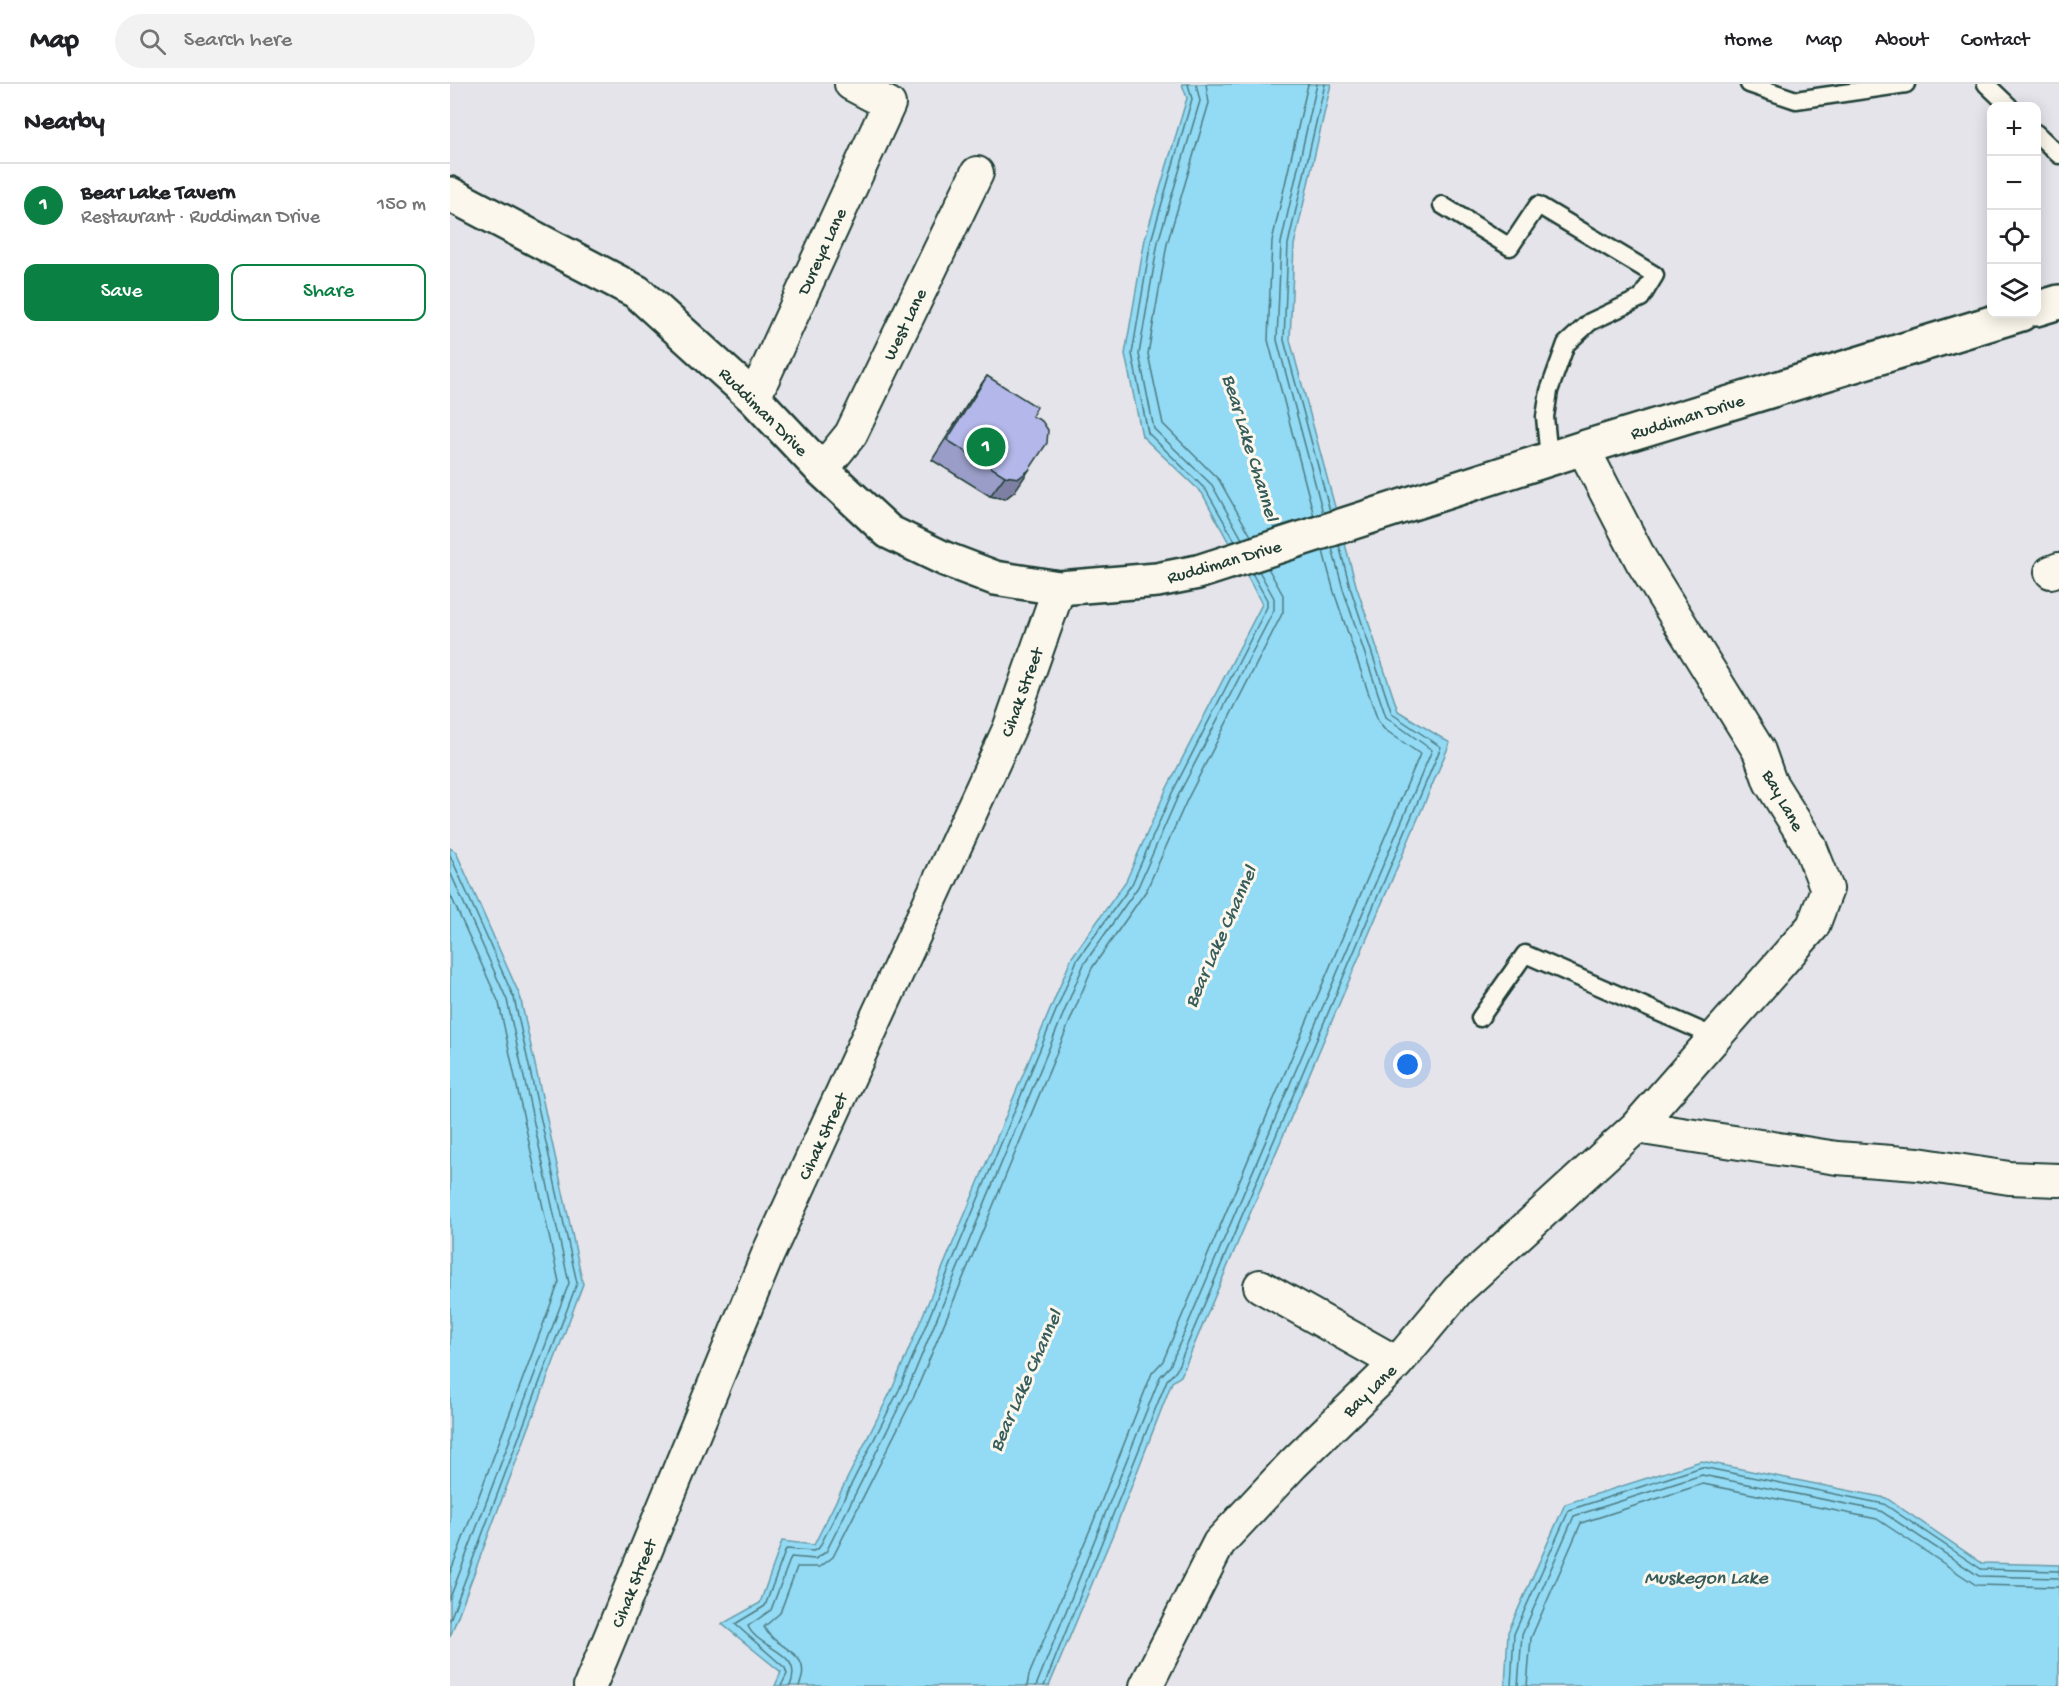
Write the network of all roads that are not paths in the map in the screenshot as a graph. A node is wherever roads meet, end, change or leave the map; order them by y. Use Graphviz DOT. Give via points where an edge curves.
graph roads {
  1 [pos="851,84"];
  2 [pos="1749,84"];
  3 [pos="1906,84"];
  4 [pos="1986,84"];
  5 [pos="2005,102"];
  6 [pos="2041,137"];
  7 [pos="2059,155"];
  8 [pos="977,173"];
  9 [pos="450,194"];
  10 [pos="1442,205"];
  11 [pos="2059,302"];
  12 [pos="2041,308"];
  13 [pos="2008,318"];
  14 [pos="754,398"];
  15 [pos="1583,448"];
  16 [pos="1550,459"];
  17 [pos="822,470"];
  18 [pos="1059,588"];
  19 [pos="1480,1018"];
  20 [pos="1715,1037"];
  21 [pos="1636,1127"];
  22 [pos="2059,1180"];
  23 [pos="1260,1286"];
  24 [pos="1397,1363"];
  25 [pos="590,1686"];
  26 [pos="1146,1686"];
  1 -- 14 [label="street, Dureya Lane" via="889,104"];
  2 -- 3 [label="lane" via="1796,100"];
  4 -- 5 [label="lane"];
  6 -- 7 [label="lane"];
  8 -- 17 [label="street, West Lane" via="851,434"];
  9 -- 14 [label="street, Ruddiman Drive" via="637,292"];
  10 -- 16 [label="lane" via="1510,247 1538,205 1655,275 1641,298 1590,322 1566,344 1546,409"];
  11 -- 12 [label="street"];
  13 -- 15 [label="street, Ruddiman Drive"];
  14 -- 17 [label="street, Ruddiman Drive"];
  15 -- 16 [label="street, Ruddiman Drive"];
  15 -- 20 [label="street, Bay Lane" via="1641,560 1759,751 1770,782 1810,846 1827,889 1813,926"];
  16 -- 18 [label="street, Ruddiman Drive" via="1198,572 1157,580"];
  17 -- 18 [label="street, Ruddiman Drive" via="889,532 945,560 995,578"];
  18 -- 25 [label="street, Cihak Street" via="1009,729 768,1254"];
  19 -- 20 [label="lane" via="1525,954"];
  20 -- 21 [label="street, Bay Lane"];
  21 -- 22 [label="street" via="1837,1158"];
  21 -- 24 [label="street, Bay Lane" via="1458,1290"];
  23 -- 24 [label="street"];
  24 -- 26 [label="street, Bay Lane" via="1293,1464 1219,1544"];
}
